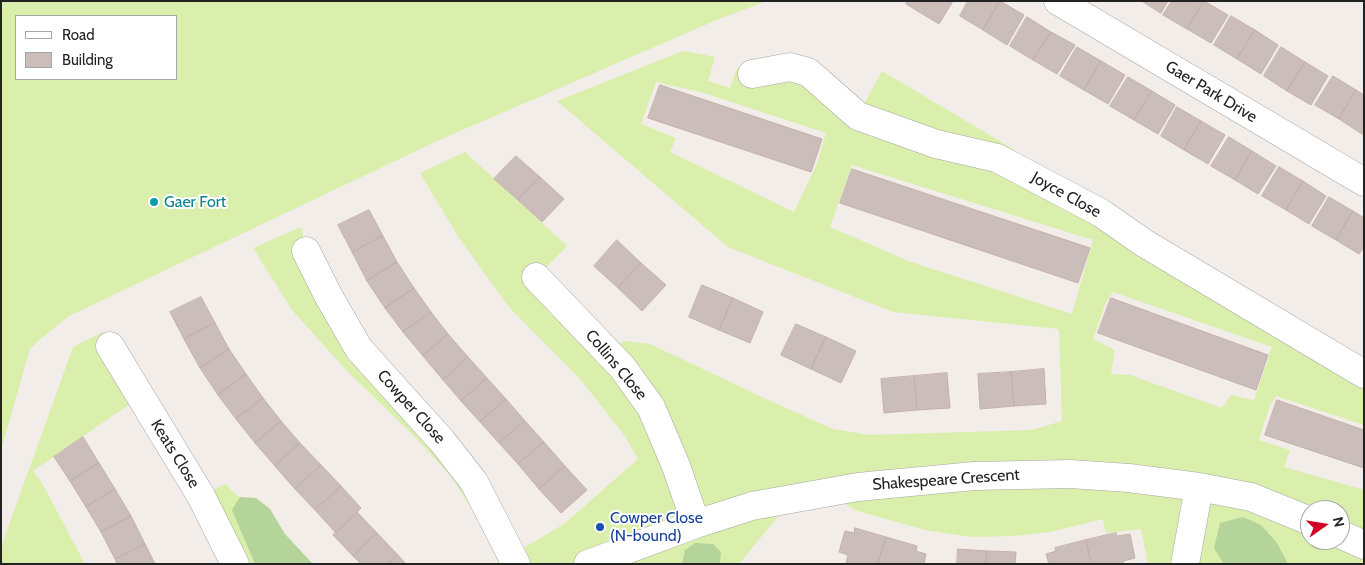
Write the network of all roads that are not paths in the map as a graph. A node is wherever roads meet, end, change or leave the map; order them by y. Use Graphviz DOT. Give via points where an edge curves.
graph roads {
  1 [pos="1058,1"];
  2 [pos="752,74"];
  3 [pos="1364,182"];
  4 [pos="306,251"];
  5 [pos="536,277"];
  6 [pos="110,346"];
  7 [pos="1364,374"];
  8 [pos="1199,487"];
  9 [pos="1300,517"];
  10 [pos="696,524"];
  11 [pos="1350,539"];
  12 [pos="1364,545"];
  13 [pos="235,564"];
  14 [pos="516,564"];
  15 [pos="588,564"];
  16 [pos="1185,564"];
  1 -- 3 [label="street, Gaer Park Drive"];
  2 -- 7 [label="street, Joyce Close" via="790,67 808,72 858,116 936,144 997,158 1101,213 1144,243"];
  4 -- 14 [label="street, Cowper Close" via="359,349 442,441 474,482"];
  5 -- 10 [label="street, Collins Close" via="608,352 651,407"];
  6 -- 13 [label="street, Keats Close" via="201,496"];
  8 -- 9 [label="street, Shakespeare Crescent" via="1251,498"];
  8 -- 10 [label="street, Shakespeare Crescent" via="1070,474 974,476 858,487 752,506"];
  8 -- 16 [label="street"];
  10 -- 15 [label="street, Shakespeare Crescent"];
  11 -- 12 [label="street"];
}
